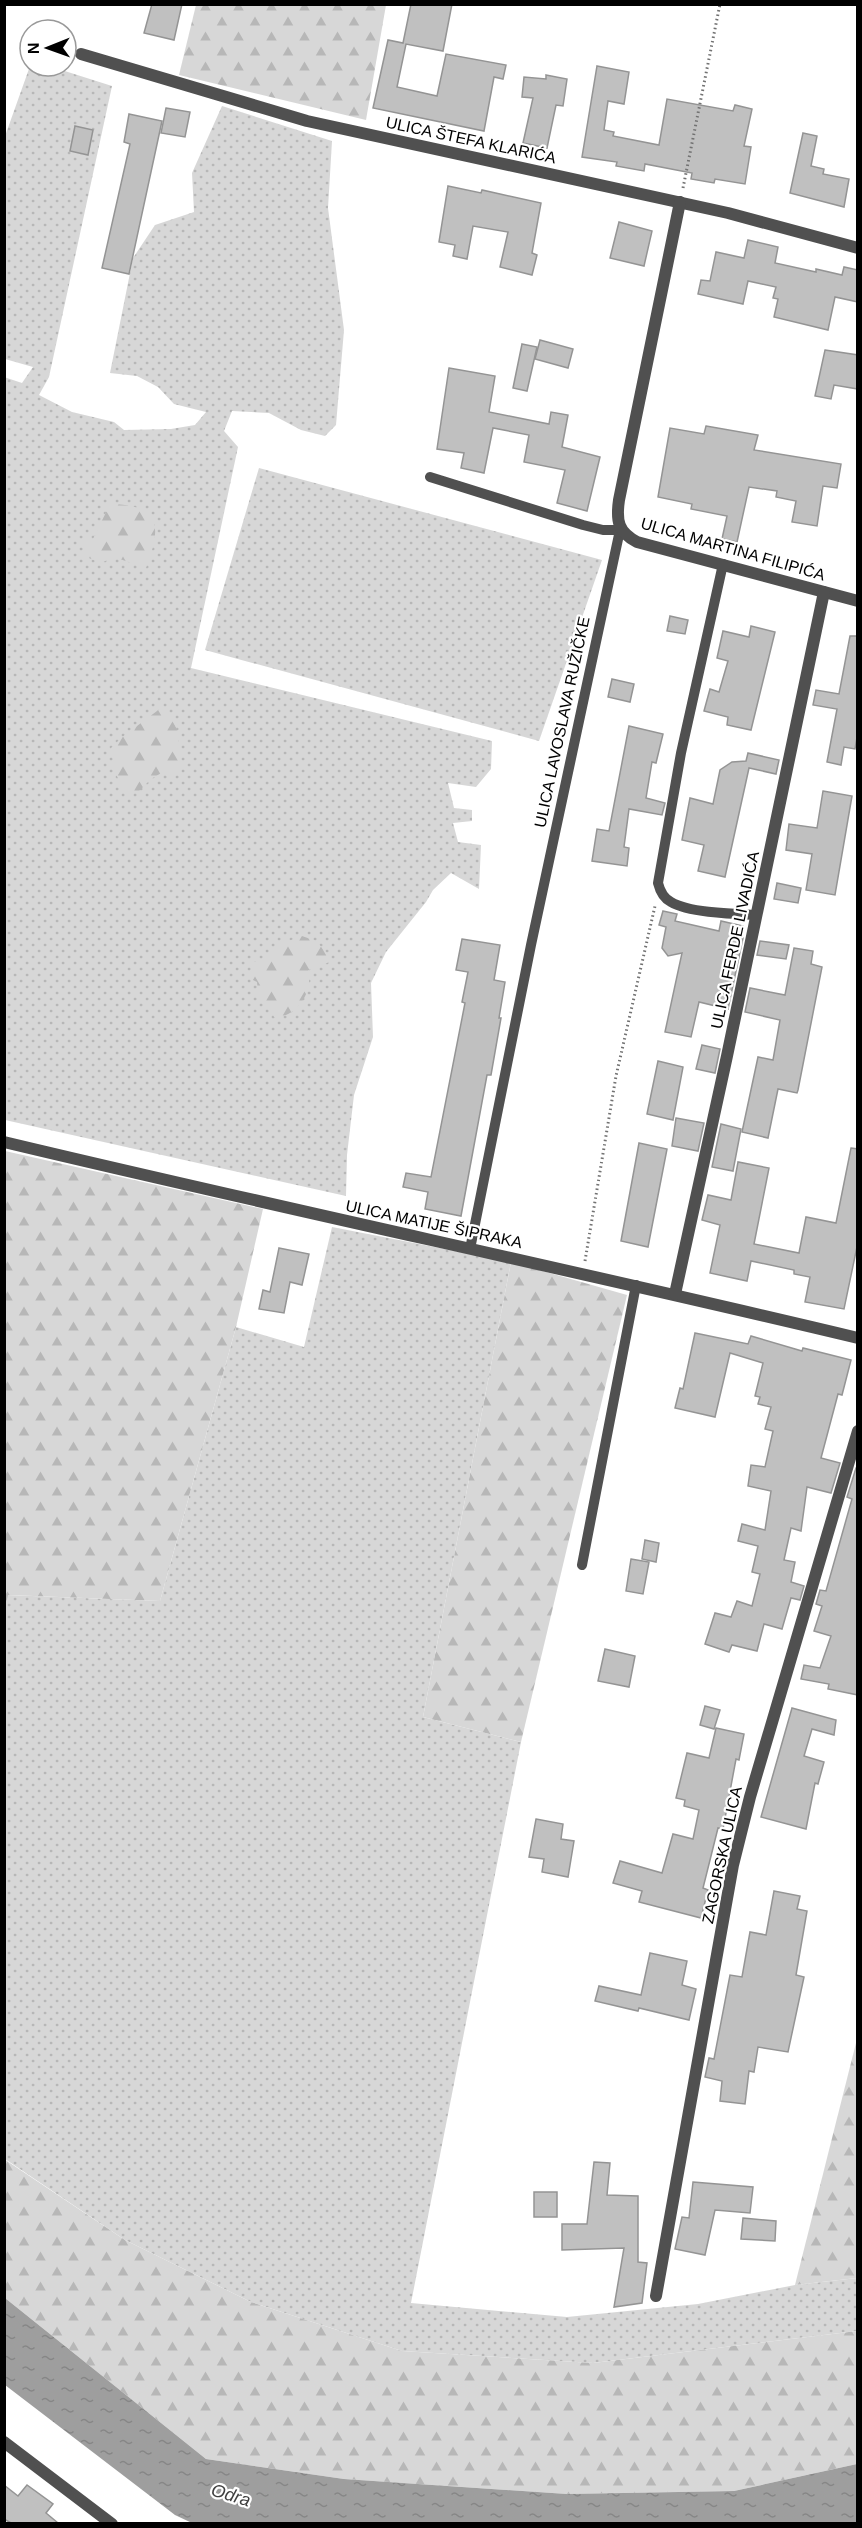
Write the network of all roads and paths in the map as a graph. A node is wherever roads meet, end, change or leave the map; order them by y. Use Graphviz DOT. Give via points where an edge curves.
graph roads {
  1 [pos="720,4"];
  2 [pos="81,54"];
  3 [pos="680,202"];
  4 [pos="858,248"];
  5 [pos="430,477"];
  6 [pos="620,530"];
  7 [pos="723,564"];
  8 [pos="824,592"];
  9 [pos="858,601"];
  10 [pos="662,894"];
  11 [pos="757,915"];
  12 [pos="4,1142"];
  13 [pos="470,1249"];
  14 [pos="583,1273"];
  15 [pos="636,1285"];
  16 [pos="675,1294"];
  17 [pos="858,1338"];
  18 [pos="858,1431"];
  19 [pos="582,1565"];
  20 [pos="656,2296"];
  21 [pos="4,2442"];
  22 [pos="112,2523"];
  1 -- 3 [label="path"];
  2 -- 3 [label="street, ULICA ŠTEFA KLARIĆA" via="350,132"];
  3 -- 4 [label="street, ULICA ŠTEFA KLARIĆA"];
  3 -- 6 [label="street, ULICA LAVOSLAVA RUŽIČKE" via="619,500"];
  5 -- 6 [label="lane, ULICA MARTINA FILIPIĆA" via="583,525"];
  6 -- 7 [label="street, ULICA MARTINA FILIPIĆA" via="637,542"];
  6 -- 13 [label="lane, ULICA LAVOSLAVA RUŽIČKE"];
  7 -- 8 [label="street, ULICA MARTINA FILIPIĆA"];
  7 -- 10 [label="lane" via="660,866 658,883"];
  8 -- 9 [label="street, ULICA MARTINA FILIPIĆA"];
  8 -- 11 [label="street, ULICA FERDE LIVADIĆA"];
  10 -- 11 [label="lane" via="677,905"];
  10 -- 14 [label="path" via="651,916 616,1076"];
  11 -- 16 [label="street, ULICA FERDE LIVADIĆA"];
  12 -- 13 [label="street, ULICA MATIJE ŠIPRAKA"];
  13 -- 14 [label="street, ULICA MATIJE ŠIPRAKA"];
  14 -- 15 [label="street, ULICA MATIJE ŠIPRAKA"];
  15 -- 16 [label="street, ULICA MATIJE ŠIPRAKA"];
  15 -- 19 [label="lane"];
  16 -- 17 [label="street, ULICA MATIJE ŠIPRAKA"];
  18 -- 20 [label="street, ZAGORSKA ULICA" via="733,1865"];
  21 -- 22 [label="street"];
}
